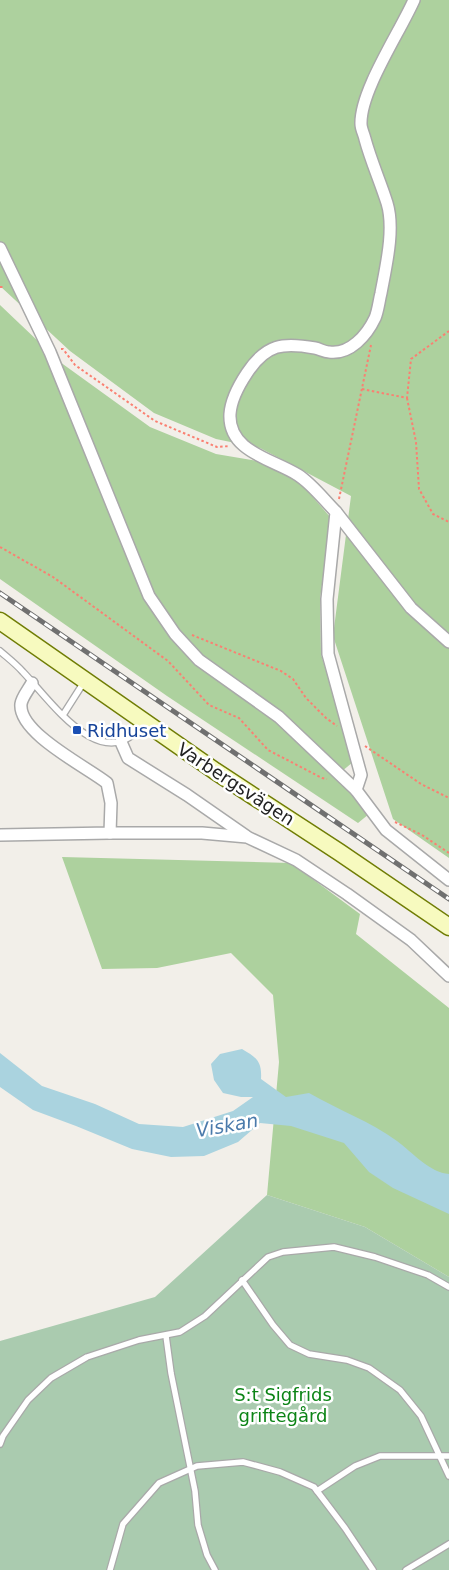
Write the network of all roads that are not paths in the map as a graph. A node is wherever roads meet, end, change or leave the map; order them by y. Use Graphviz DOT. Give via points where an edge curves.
graph roads {
  1 [pos="414,0"];
  2 [pos="0,248"];
  3 [pos="336,512"];
  4 [pos="0,621"];
  5 [pos="449,642"];
  6 [pos="0,651"];
  7 [pos="85,680"];
  8 [pos="32,683"];
  9 [pos="63,715"];
  10 [pos="144,723"];
  11 [pos="121,742"];
  12 [pos="356,790"];
  13 [pos="110,833"];
  14 [pos="0,836"];
  15 [pos="247,837"];
  16 [pos="449,880"];
  17 [pos="449,927"];
  18 [pos="449,976"];
  19 [pos="242,1280"];
  20 [pos="449,1287"];
  21 [pos="166,1336"];
  22 [pos="0,1444"];
  23 [pos="438,1455"];
  24 [pos="449,1456"];
  25 [pos="190,1470"];
  26 [pos="449,1476"];
  27 [pos="317,1491"];
  28 [pos="449,1544"];
  29 [pos="110,1570"];
  30 [pos="216,1570"];
  31 [pos="373,1570"];
  32 [pos="406,1570"];
  1 -- 3 [label="street" via="366,95 361,124 388,206 390,234 376,317 366,334 343,351 330,353 290,344 276,347 256,358 236,393 230,414 232,430 242,445 300,476"];
  2 -- 12 [label="street" via="50,352 149,596 174,634 199,660 279,717"];
  3 -- 5 [label="street" via="411,608"];
  3 -- 12 [label="street" via="327,599 328,654 361,775"];
  4 -- 7 [label="main road, Varbergsvägen"];
  6 -- 8 [label="lane"];
  7 -- 9 [label="lane"];
  7 -- 10 [label="main road, Varbergsvägen"];
  8 -- 9 [label="lane"];
  8 -- 13 [label="street" via="21,703 23,717 64,756 107,783 111,803"];
  9 -- 11 [label="lane" via="78,730 98,741"];
  10 -- 11 [label="lane"];
  10 -- 17 [label="main road, Varbergsvägen"];
  11 -- 15 [label="street" via="128,758"];
  12 -- 16 [label="street" via="386,830"];
  13 -- 14 [label="street"];
  13 -- 15 [label="street" via="202,833"];
  15 -- 18 [label="street" via="296,860 347,894 411,940"];
  19 -- 20 [label="lane" via="268,1257 283,1252 334,1247 428,1275"];
  19 -- 21 [label="lane" via="205,1316 180,1332"];
  19 -- 23 [label="lane" via="290,1345 310,1354 347,1360 369,1368 400,1390 420,1416"];
  21 -- 22 [label="lane" via="139,1340 87,1357 51,1378 28,1400"];
  21 -- 25 [label="lane"];
  23 -- 24 [label="lane"];
  23 -- 26 [label="lane"];
  23 -- 27 [label="lane" via="380,1456 355,1466"];
  25 -- 27 [label="lane" via="197,1466 243,1462 280,1472"];
  25 -- 29 [label="lane" via="159,1483 123,1524"];
  25 -- 30 [label="lane" via="198,1524 207,1554"];
  27 -- 31 [label="lane"];
  28 -- 32 [label="lane"];
}
